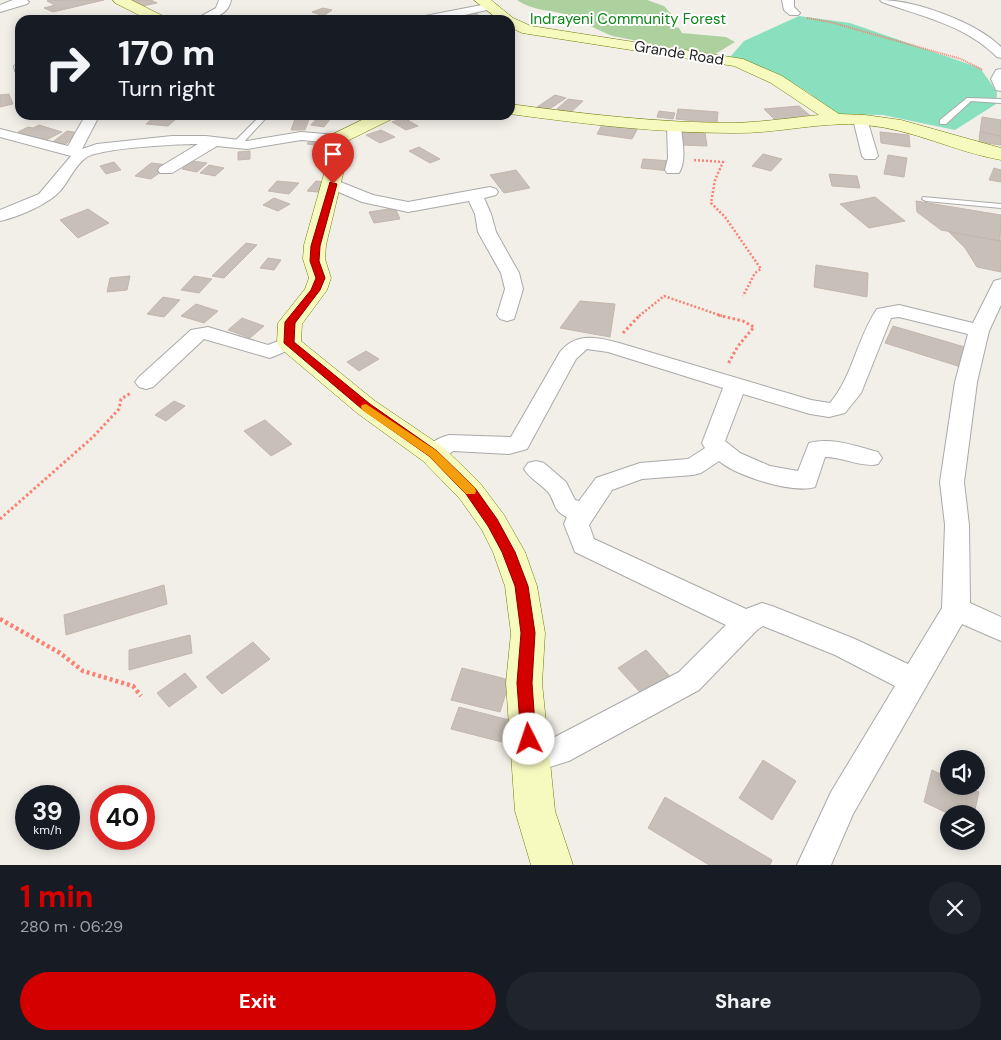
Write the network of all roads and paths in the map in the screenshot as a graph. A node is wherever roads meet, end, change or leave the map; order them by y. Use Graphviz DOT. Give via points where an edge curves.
graph roads {
  1 [pos="19,0"];
  2 [pos="120,0"];
  3 [pos="225,0"];
  4 [pos="788,0"];
  5 [pos="886,0"];
  6 [pos="486,3"];
  7 [pos="0,9"];
  8 [pos="794,13"];
  9 [pos="150,15"];
  10 [pos="210,15"];
  11 [pos="443,15"];
  12 [pos="501,15"];
  13 [pos="515,24"];
  14 [pos="1001,54"];
  15 [pos="1000,81"];
  16 [pos="1001,101"];
  17 [pos="515,110"];
  18 [pos="835,119"];
  19 [pos="860,119"];
  20 [pos="90,120"];
  21 [pos="260,120"];
  22 [pos="376,120"];
  23 [pos="943,122"];
  24 [pos="674,126"];
  25 [pos="0,133"];
  26 [pos="337,139"];
  27 [pos="214,141"];
  28 [pos="237,144"];
  29 [pos="78,152"];
  30 [pos="1001,154"];
  31 [pos="870,156"];
  32 [pos="674,164"];
  33 [pos="166,170"];
  34 [pos="333,184"];
  35 [pos="926,199"];
  36 [pos="1001,206"];
  37 [pos="0,216"];
  38 [pos="1001,285"];
  39 [pos="743,296"];
  40 [pos="507,315"];
  41 [pos="979,330"];
  42 [pos="289,343"];
  43 [pos="612,347"];
  44 [pos="727,381"];
  45 [pos="146,382"];
  46 [pos="721,448"];
  47 [pos="433,454"];
  48 [pos="870,458"];
  49 [pos="536,469"];
  50 [pos="583,514"];
  51 [pos="0,518"];
  52 [pos="956,609"];
  53 [pos="0,619"];
  54 [pos="747,622"];
  55 [pos="1001,629"];
  56 [pos="913,681"];
  57 [pos="141,696"];
  58 [pos="530,758"];
  59 [pos="552,865"];
  60 [pos="814,865"];
  1 -- 7 [label="street" via="23,2"];
  2 -- 9 [label="street"];
  3 -- 10 [label="street" via="220,10"];
  4 -- 8 [label="street" via="788,8"];
  5 -- 14 [label="street" via="961,25 986,40"];
  6 -- 11 [label="street"];
  6 -- 12 [label="street"];
  8 -- 15 [label="path" via="961,59"];
  13 -- 18 [label="street, Grande Road" via="527,30 737,62 790,86"];
  16 -- 23 [label="lane" via="969,99"];
  17 -- 24 [label="street"];
  18 -- 19 [label="street"];
  18 -- 24 [label="street" via="736,128"];
  19 -- 30 [label="street" via="910,128"];
  19 -- 31 [label="street"];
  20 -- 29 [label="street"];
  21 -- 28 [label="lane"];
  22 -- 26 [label="street"];
  24 -- 32 [label="street"];
  25 -- 29 [label="street"];
  26 -- 28 [label="street" via="301,136 247,146"];
  26 -- 34 [label="street" via="332,146 336,159"];
  27 -- 28 [label="street"];
  27 -- 29 [label="street" via="144,142"];
  27 -- 33 [label="street"];
  29 -- 37 [label="street" via="56,187 45,197"];
  32 -- 39 [label="path" via="724,162 715,179 715,192 710,203 725,217 761,269 754,274"];
  34 -- 40 [label="street" via="368,199 401,206 419,206 482,194 487,232 510,273 514,289"];
  34 -- 42 [label="street" via="316,246 314,261 320,278 316,290 290,322"];
  35 -- 36 [label="lane"];
  38 -- 41 [label="street"];
  41 -- 44 [label="street" via="899,311 884,313 850,393 837,408 828,410"];
  41 -- 52 [label="street" via="966,382 952,482 957,525"];
  42 -- 45 [label="street" via="270,352 208,333 198,334"];
  42 -- 47 [label="street" via="366,407"];
  43 -- 44 [label="street"];
  43 -- 44 [label="path" via="644,311 664,296 754,327 738,346"];
  43 -- 47 [label="street" via="586,342 573,347 519,443 509,446 449,443"];
  44 -- 46 [label="street" via="713,443"];
  45 -- 51 [label="path" via="145,388 125,395 120,409 94,437"];
  46 -- 48 [label="street" via="732,459 766,474 807,481 818,449 839,449"];
  46 -- 50 [label="street" via="694,467 640,472 604,484"];
  47 -- 58 [label="street" via="470,491 493,522 509,552 521,586 528,633 524,683"];
  49 -- 50 [label="street" via="558,488 566,506"];
  50 -- 54 [label="street" via="576,524 584,545"];
  52 -- 55 [label="street"];
  52 -- 56 [label="street"];
  53 -- 57 [label="path" via="83,671 133,686"];
  54 -- 56 [label="street" via="762,614 845,647"];
  54 -- 58 [label="street" via="689,682 558,751"];
  56 -- 60 [label="street" via="842,803"];
  58 -- 59 [label="street" via="535,811"];
}
